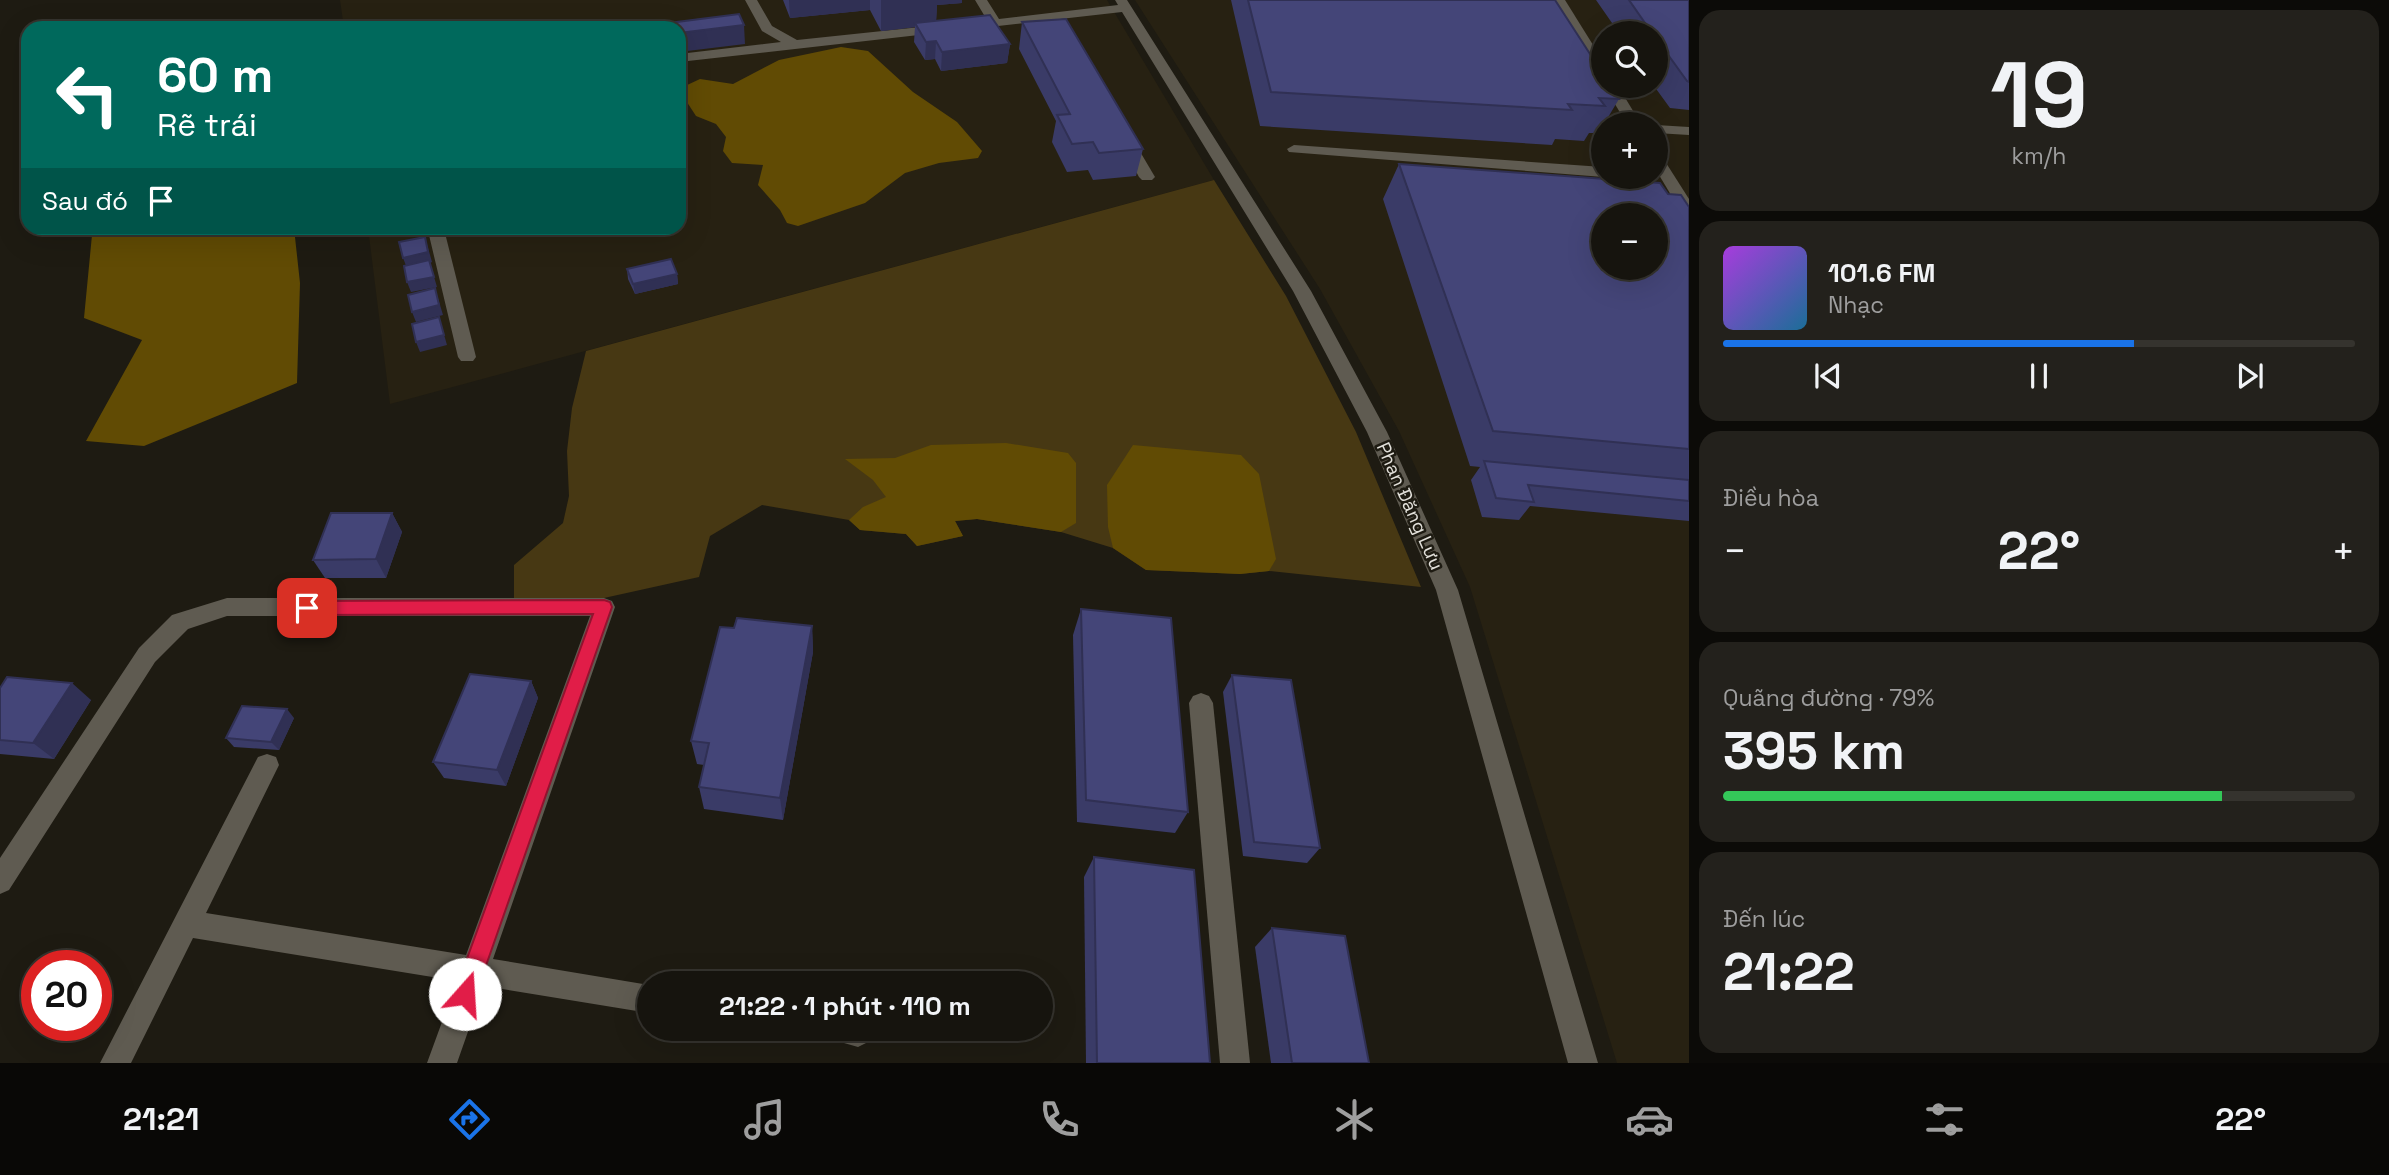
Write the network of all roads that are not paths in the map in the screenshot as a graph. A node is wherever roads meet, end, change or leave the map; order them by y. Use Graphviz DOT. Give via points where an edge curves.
graph roads {
  1 [pos="751,0"];
  2 [pos="981,0"];
  3 [pos="1559,0"];
  4 [pos="1123,4"];
  5 [pos="996,24"];
  6 [pos="794,44"];
  7 [pos="1591,52"];
  8 [pos="686,57"];
  9 [pos="1115,120"];
  10 [pos="1668,130"];
  11 [pos="1689,131"];
  12 [pos="1294,149"];
  13 [pos="1591,171"];
  14 [pos="1147,177"];
  15 [pos="1668,185"];
  16 [pos="1689,212"];
  17 [pos="437,235"];
  18 [pos="467,357"];
  19 [pos="1201,702"];
  20 [pos="267,765"];
  21 [pos="0,881"];
  22 [pos="186,923"];
  23 [pos="472,971"];
  24 [pos="637,997"];
  25 [pos="115,1063"];
  26 [pos="442,1063"];
  27 [pos="1235,1063"];
  28 [pos="1583,1063"];
  1 -- 6 [label="street" via="767,29"];
  2 -- 5 [label="street"];
  3 -- 7 [label="street"];
  4 -- 5 [label="street" via="1060,22"];
  4 -- 28 [label="street, Phan Đăng Lưu" via="1302,292 1377,432 1447,590"];
  5 -- 6 [label="street"];
  6 -- 8 [label="street"];
  9 -- 14 [label="street"];
  10 -- 11 [label="street"];
  12 -- 13 [label="street"];
  15 -- 16 [label="street"];
  17 -- 18 [label="street"];
  19 -- 27 [label="street"];
  20 -- 22 [label="street"];
  21 -- 23 [label="street" via="148,654 180,622 227,607 604,607"];
  22 -- 23 [label="street"];
  22 -- 25 [label="street"];
  23 -- 24 [label="street"];
  23 -- 26 [label="street"];
}
